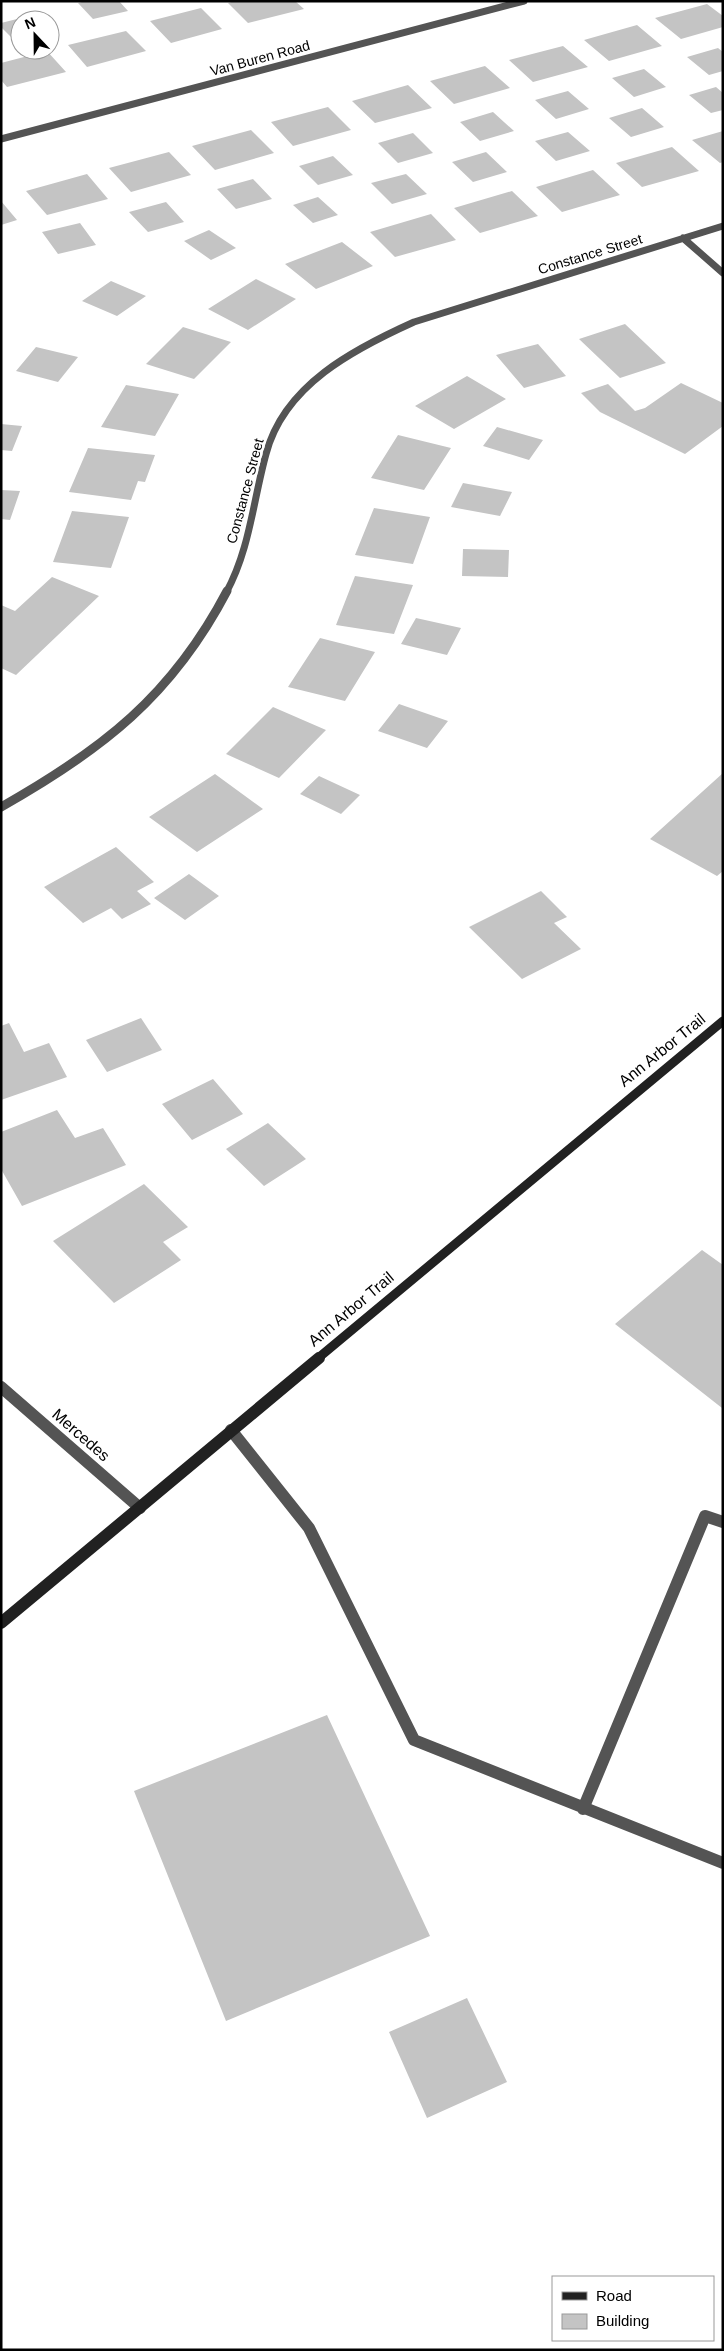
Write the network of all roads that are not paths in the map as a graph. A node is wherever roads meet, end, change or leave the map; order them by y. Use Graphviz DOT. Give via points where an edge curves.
graph roads {
  1 [pos="524,1"];
  2 [pos="1,139"];
  3 [pos="723,226"];
  4 [pos="683,238"];
  5 [pos="723,273"];
  6 [pos="1,807"];
  7 [pos="723,1021"];
  8 [pos="1,1387"];
  9 [pos="231,1430"];
  10 [pos="140,1508"];
  11 [pos="723,1522"];
  12 [pos="1,1623"];
  13 [pos="583,1809"];
  14 [pos="723,1863"];
  1 -- 2 [label="street, Van Buren Road"];
  3 -- 4 [label="street, Constance Street"];
  4 -- 5 [label="street"];
  4 -- 6 [label="street, Constance Street" via="414,322 372,341 316,379 281,418 267,449 251,527 230,586 199,640 141,709 64,768"];
  7 -- 9 [label="street, Ann Arbor Trail"];
  8 -- 10 [label="street, Mercedes"];
  9 -- 10 [label="street, Ann Arbor Trail"];
  9 -- 13 [label="street" via="309,1528 414,1740"];
  10 -- 12 [label="street, Ann Arbor Trail"];
  11 -- 13 [label="street" via="706,1516"];
  13 -- 14 [label="street"];
}
